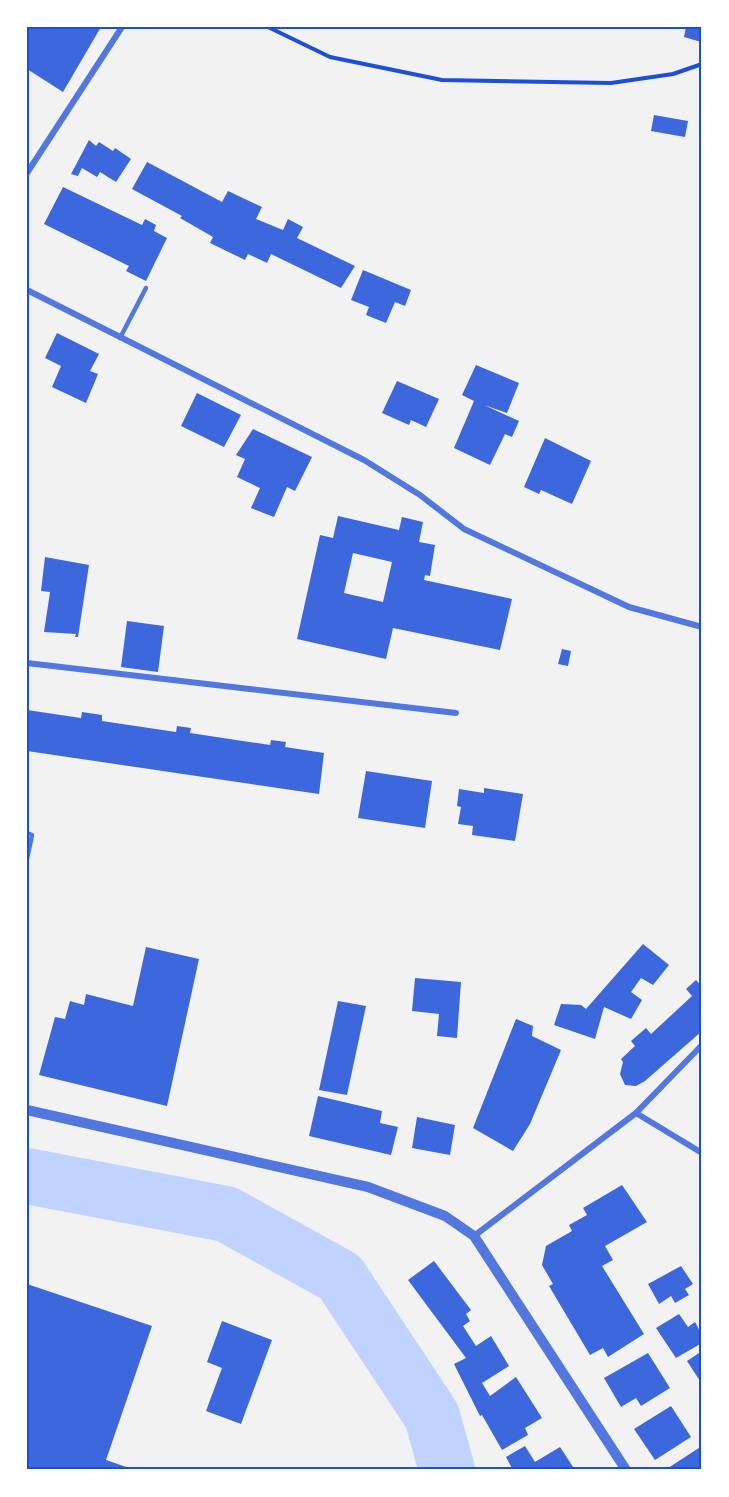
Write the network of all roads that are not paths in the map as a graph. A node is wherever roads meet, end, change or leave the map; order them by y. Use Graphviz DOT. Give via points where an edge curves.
graph roads {
  1 [pos="122,27"];
  2 [pos="27,173"];
  3 [pos="146,288"];
  4 [pos="27,290"];
  5 [pos="120,338"];
  6 [pos="702,627"];
  7 [pos="27,663"];
  8 [pos="456,713"];
  9 [pos="27,833"];
  10 [pos="27,859"];
  11 [pos="702,1045"];
  12 [pos="27,1110"];
  13 [pos="636,1113"];
  14 [pos="702,1153"];
  15 [pos="474,1236"];
  16 [pos="626,1470"];
  1 -- 2 [label="street"];
  3 -- 5 [label="lane"];
  4 -- 5 [label="street"];
  5 -- 6 [label="street" via="364,460 420,495 464,530 629,608"];
  7 -- 8 [label="street"];
  9 -- 10 [label="lane" via="32,835"];
  11 -- 13 [label="street"];
  12 -- 15 [label="street" via="368,1187 445,1216"];
  13 -- 14 [label="street"];
  13 -- 15 [label="street"];
  15 -- 16 [label="street"];
}
